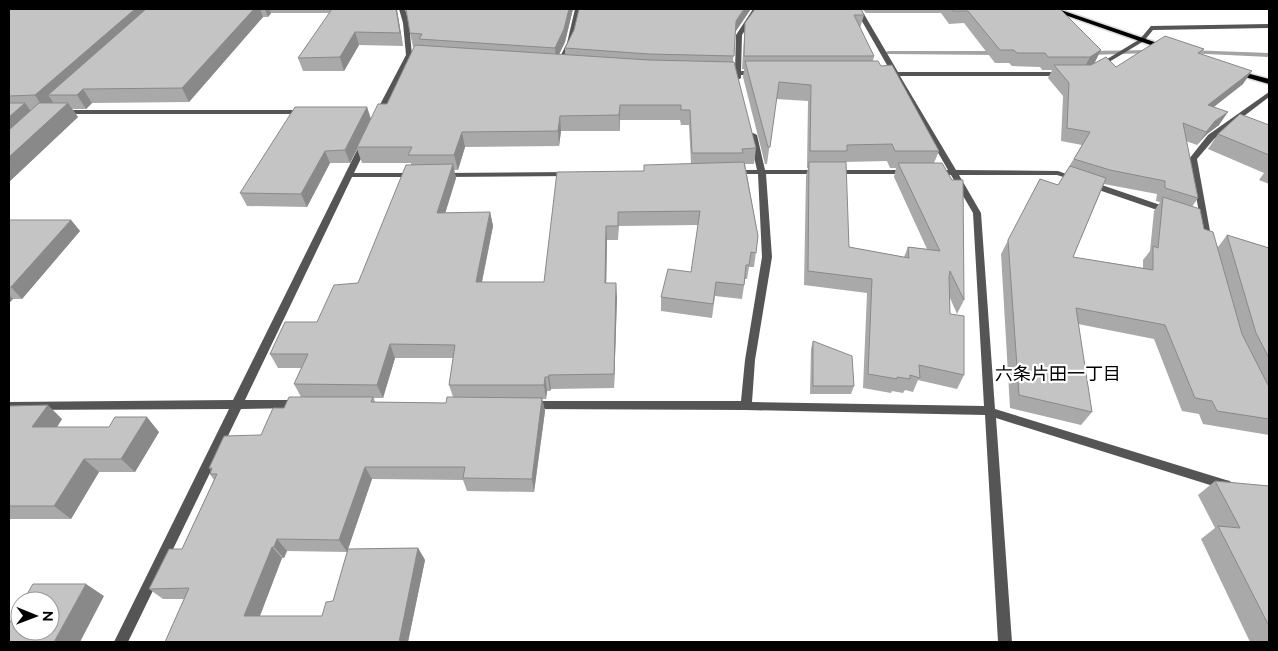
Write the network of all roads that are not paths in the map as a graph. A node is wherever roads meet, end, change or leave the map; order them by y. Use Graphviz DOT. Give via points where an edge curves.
graph roads {
  1 [pos="402,9"];
  2 [pos="578,9"];
  3 [pos="756,9"];
  4 [pos="858,9"];
  5 [pos="1052,9"];
  6 [pos="1269,26"];
  7 [pos="1142,40"];
  8 [pos="1179,52"];
  9 [pos="408,55"];
  10 [pos="418,56"];
  11 [pos="550,64"];
  12 [pos="559,65"];
  13 [pos="569,66"];
  14 [pos="1224,67"];
  15 [pos="1094,69"];
  16 [pos="717,72"];
  17 [pos="737,73"];
  18 [pos="767,73"];
  19 [pos="877,74"];
  20 [pos="897,74"];
  21 [pos="1066,74"];
  22 [pos="1269,82"];
  23 [pos="741,91"];
  24 [pos="1269,94"];
  25 [pos="57,112"];
  26 [pos="311,112"];
  27 [pos="370,112"];
  28 [pos="380,112"];
  29 [pos="750,127"];
  30 [pos="372,128"];
  31 [pos="368,136"];
  32 [pos="723,172"];
  33 [pos="762,172"];
  34 [pos="915,172"];
  35 [pos="924,172"];
  36 [pos="953,172"];
  37 [pos="576,174"];
  38 [pos="348,175"];
  39 [pos="1176,213"];
  40 [pos="1210,251"];
  41 [pos="237,404"];
  42 [pos="307,404"];
  43 [pos="516,405"];
  44 [pos="9,406"];
  45 [pos="746,406"];
  46 [pos="988,411"];
  47 [pos="1237,488"];
  48 [pos="121,642"];
  49 [pos="1005,642"];
  1 -- 9 [label="street"];
  2 -- 12 [label="street" via="570,43"];
  3 -- 17 [label="street" via="739,35"];
  4 -- 20 [label="street"];
  5 -- 7 [label="main road"];
  6 -- 7 [label="street" via="1151,28"];
  7 -- 8 [label="main road"];
  7 -- 15 [label="street"];
  9 -- 10 [label="street"];
  9 -- 28 [label="street"];
  11 -- 12 [label="street"];
  12 -- 13 [label="street"];
  14 -- 22 [label="main road"];
  16 -- 17 [label="street"];
  17 -- 18 [label="street"];
  17 -- 23 [label="street"];
  19 -- 20 [label="street"];
  20 -- 21 [label="street"];
  20 -- 36 [label="street"];
  24 -- 40 [label="street" via="1211,137 1193,159 1198,221"];
  25 -- 26 [label="street"];
  27 -- 28 [label="street"];
  28 -- 30 [label="street"];
  29 -- 33 [label="street"];
  31 -- 38 [label="street"];
  32 -- 33 [label="street"];
  33 -- 34 [label="street"];
  33 -- 45 [label="street" via="767,257"];
  35 -- 36 [label="street"];
  36 -- 39 [label="street" via="1058,173"];
  36 -- 46 [label="street" via="977,213"];
  37 -- 38 [label="street"];
  38 -- 41 [label="street"];
  41 -- 42 [label="street"];
  41 -- 44 [label="street"];
  41 -- 48 [label="street"];
  43 -- 45 [label="street"];
  45 -- 46 [label="street"];
  46 -- 47 [label="street"];
  46 -- 49 [label="street"];
}
